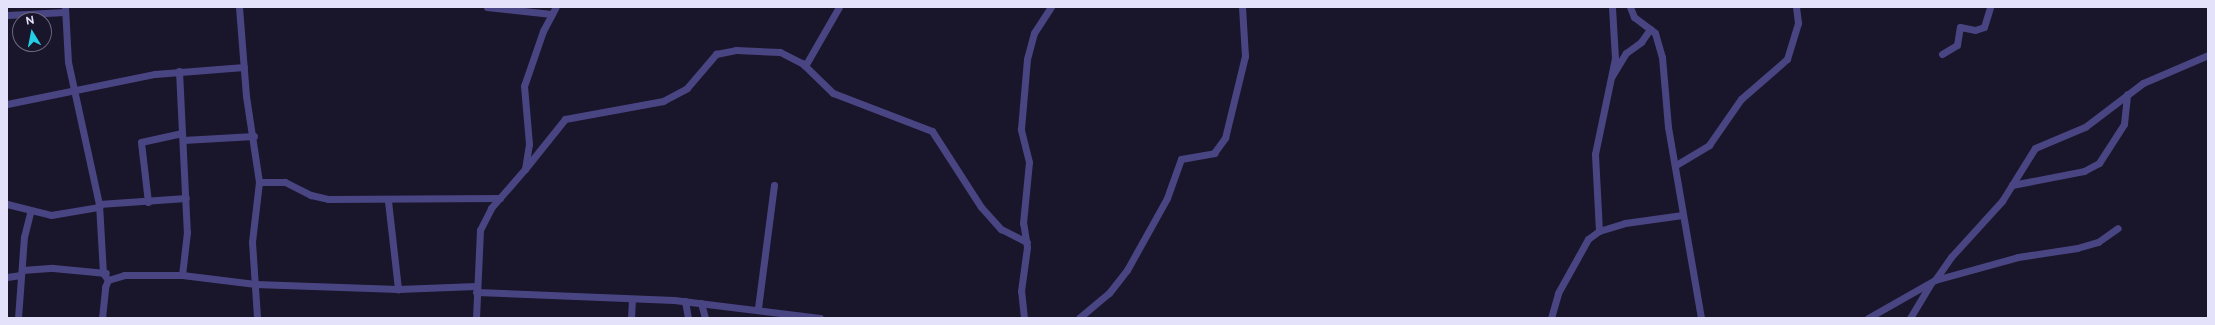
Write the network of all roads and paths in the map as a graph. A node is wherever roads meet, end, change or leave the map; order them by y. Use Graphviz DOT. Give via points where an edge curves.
graph roads {
  1 [pos="240,7"];
  2 [pos="487,7"];
  3 [pos="556,7"];
  4 [pos="839,7"];
  5 [pos="1051,7"];
  6 [pos="1242,7"];
  7 [pos="1612,7"];
  8 [pos="1630,7"];
  9 [pos="1796,7"];
  10 [pos="1990,7"];
  11 [pos="65,9"];
  12 [pos="43,10"];
  13 [pos="552,14"];
  14 [pos="7,15"];
  15 [pos="1650,29"];
  16 [pos="1942,54"];
  17 [pos="2208,55"];
  18 [pos="805,66"];
  19 [pos="244,67"];
  20 [pos="179,71"];
  21 [pos="1611,78"];
  22 [pos="74,88"];
  23 [pos="2127,94"];
  24 [pos="7,104"];
  25 [pos="183,136"];
  26 [pos="254,136"];
  27 [pos="1676,165"];
  28 [pos="525,169"];
  29 [pos="259,182"];
  30 [pos="774,185"];
  31 [pos="2012,185"];
  32 [pos="186,198"];
  33 [pos="500,198"];
  34 [pos="388,200"];
  35 [pos="148,202"];
  36 [pos="7,204"];
  37 [pos="99,206"];
  38 [pos="30,213"];
  39 [pos="1682,215"];
  40 [pos="2118,228"];
  41 [pos="1599,231"];
  42 [pos="1027,242"];
  43 [pos="103,272"];
  44 [pos="22,273"];
  45 [pos="182,275"];
  46 [pos="7,277"];
  47 [pos="118,277"];
  48 [pos="108,280"];
  49 [pos="1933,281"];
  50 [pos="255,284"];
  51 [pos="398,289"];
  52 [pos="476,289"];
  53 [pos="632,299"];
  54 [pos="685,301"];
  55 [pos="701,303"];
  56 [pos="758,308"];
  57 [pos="18,318"];
  58 [pos="102,318"];
  59 [pos="257,318"];
  60 [pos="476,318"];
  61 [pos="631,318"];
  62 [pos="688,318"];
  63 [pos="705,318"];
  64 [pos="820,318"];
  65 [pos="1024,318"];
  66 [pos="1079,318"];
  67 [pos="1551,318"];
  68 [pos="1701,318"];
  69 [pos="1868,318"];
  70 [pos="1910,318"];
  1 -- 19 [label="street"];
  2 -- 13 [label="street"];
  3 -- 13 [label="street"];
  4 -- 18 [label="street"];
  5 -- 42 [label="street" via="1034,33 1027,59 1022,129 1029,162 1023,222"];
  6 -- 66 [label="street" via="1244,56 1225,138 1214,153 1181,159 1167,198 1127,270 1109,292"];
  7 -- 21 [label="street" via="1616,44"];
  8 -- 15 [label="street" via="1634,17"];
  9 -- 27 [label="street" via="1798,24 1787,60 1741,100 1709,145"];
  10 -- 16 [label="street" via="1984,27 1975,30 1960,27 1957,45"];
  11 -- 12 [label="street"];
  11 -- 22 [label="street"];
  12 -- 14 [label="street"];
  13 -- 28 [label="street" via="524,86 529,144"];
  15 -- 21 [label="street" via="1641,42 1626,53"];
  15 -- 27 [label="street" via="1662,57 1666,112"];
  17 -- 23 [label="street"];
  18 -- 28 [label="street" via="780,52 736,50 716,54 687,88 663,101 565,119"];
  18 -- 42 [label="street" via="833,93 932,131 981,206 1001,229"];
  19 -- 20 [label="street"];
  19 -- 26 [label="street"];
  20 -- 22 [label="street"];
  20 -- 25 [label="street"];
  21 -- 41 [label="street" via="1595,154"];
  22 -- 24 [label="street"];
  22 -- 37 [label="street"];
  23 -- 31 [label="street" via="2085,127 2036,148"];
  23 -- 31 [label="street" via="2124,124 2099,163 2084,171"];
  25 -- 26 [label="street"];
  25 -- 32 [label="street"];
  25 -- 35 [label="street" via="142,142"];
  26 -- 29 [label="street"];
  27 -- 39 [label="street"];
  28 -- 33 [label="street"];
  29 -- 34 [label="street" via="285,182 319,197"];
  29 -- 50 [label="street" via="252,242"];
  30 -- 56 [label="street"];
  31 -- 49 [label="street"];
  32 -- 35 [label="street"];
  32 -- 45 [label="street"];
  33 -- 34 [label="street"];
  33 -- 52 [label="street" via="480,230"];
  34 -- 51 [label="street"];
  35 -- 37 [label="street"];
  36 -- 38 [label="street"];
  37 -- 38 [label="street" via="64,214"];
  37 -- 43 [label="street"];
  38 -- 44 [label="street"];
  39 -- 41 [label="street" via="1625,223"];
  39 -- 68 [label="street"];
  40 -- 49 [label="street" via="2098,242 2077,248 2018,257"];
  41 -- 67 [label="street" via="1579,252 1558,293"];
  42 -- 65 [label="street" via="1020,291"];
  43 -- 44 [label="street" via="52,268"];
  43 -- 47 [label="street"];
  43 -- 48 [label="street"];
  44 -- 46 [label="street"];
  44 -- 57 [label="street"];
  45 -- 47 [label="street"];
  45 -- 50 [label="street"];
  47 -- 48 [label="street"];
  48 -- 58 [label="street"];
  49 -- 69 [label="street"];
  49 -- 70 [label="street"];
  50 -- 51 [label="street"];
  50 -- 59 [label="street"];
  51 -- 52 [label="street"];
  52 -- 53 [label="street"];
  52 -- 60 [label="street"];
  53 -- 54 [label="street"];
  53 -- 61 [label="street"];
  54 -- 55 [label="street"];
  54 -- 62 [label="street"];
  55 -- 56 [label="street"];
  55 -- 63 [label="street"];
  56 -- 64 [label="street"];
}
